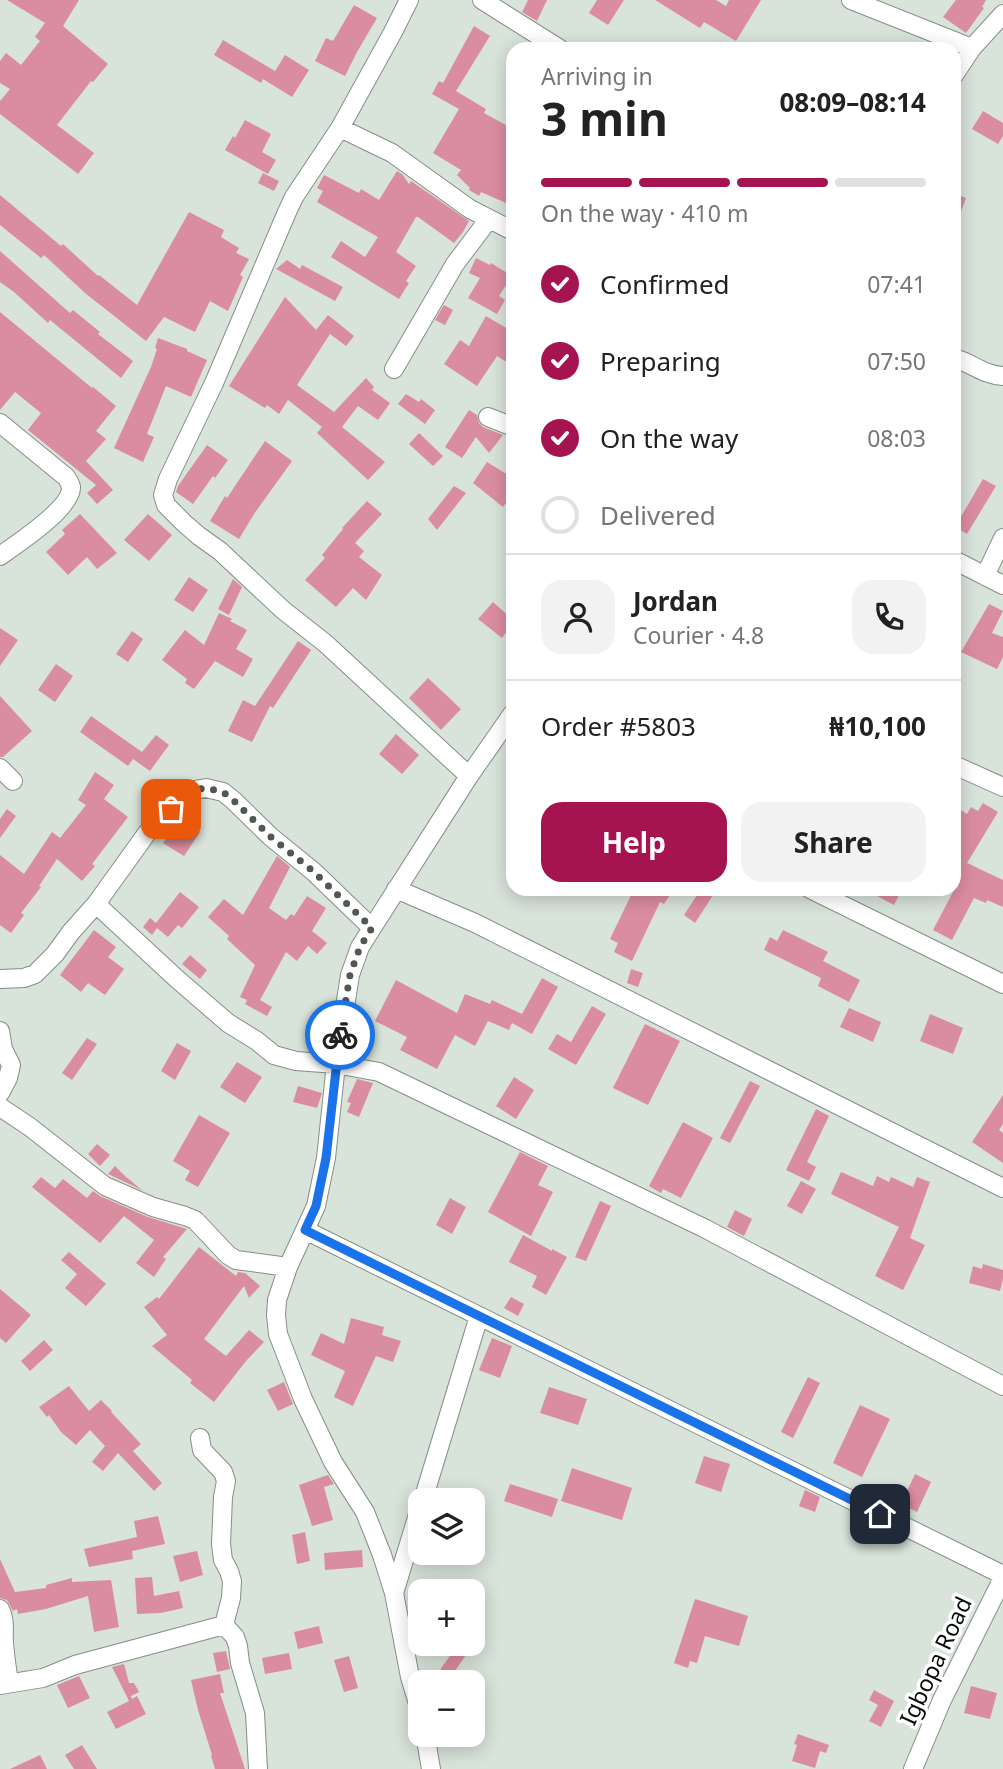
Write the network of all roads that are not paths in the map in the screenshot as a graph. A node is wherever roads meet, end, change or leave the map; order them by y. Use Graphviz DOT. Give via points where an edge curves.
graph roads {
  1 [pos="409,0"];
  2 [pos="482,0"];
  3 [pos="851,0"];
  4 [pos="1003,13"];
  5 [pos="549,42"];
  6 [pos="957,42"];
  7 [pos="961,44"];
  8 [pos="972,48"];
  9 [pos="961,64"];
  10 [pos="340,128"];
  11 [pos="489,219"];
  12 [pos="506,228"];
  13 [pos="961,360"];
  14 [pos="394,369"];
  15 [pos="1003,376"];
  16 [pos="488,416"];
  17 [pos="0,423"];
  18 [pos="506,424"];
  19 [pos="1003,538"];
  20 [pos="0,556"];
  21 [pos="961,564"];
  22 [pos="985,576"];
  23 [pos="1003,585"];
  24 [pos="506,735"];
  25 [pos="0,768"];
  26 [pos="961,768"];
  27 [pos="469,776"];
  28 [pos="13,781"];
  29 [pos="1003,787"];
  30 [pos="396,890"];
  31 [pos="824,896"];
  32 [pos="96,904"];
  33 [pos="372,928"];
  34 [pos="0,979"];
  35 [pos="1003,984"];
  36 [pos="0,1031"];
  37 [pos="336,1065"];
  38 [pos="0,1093"];
  39 [pos="0,1107"];
  40 [pos="1003,1188"];
  41 [pos="305,1230"];
  42 [pos="288,1267"];
  43 [pos="479,1316"];
  44 [pos="1003,1386"];
  45 [pos="200,1438"];
  46 [pos="426,1488"];
  47 [pos="408,1547"];
  48 [pos="1003,1575"];
  49 [pos="394,1593"];
  50 [pos="0,1609"];
  51 [pos="224,1625"];
  52 [pos="409,1670"];
  53 [pos="4,1684"];
  54 [pos="427,1747"];
  55 [pos="258,1769"];
  56 [pos="431,1769"];
  57 [pos="913,1769"];
  1 -- 10 [label="street"];
  2 -- 5 [label="street"];
  3 -- 6 [label="street"];
  4 -- 8 [label="street"];
  7 -- 8 [label="street"];
  8 -- 9 [label="street"];
  10 -- 11 [label="street" via="392,153"];
  10 -- 27 [label="street" via="294,197 163,495 166,505 185,524 325,643"];
  11 -- 12 [label="street"];
  11 -- 14 [label="street" via="455,264"];
  13 -- 15 [label="street"];
  16 -- 18 [label="street"];
  17 -- 20 [label="street" via="66,477 71,487 57,512"];
  19 -- 22 [label="street"];
  21 -- 22 [label="street"];
  22 -- 23 [label="street"];
  24 -- 27 [label="street"];
  25 -- 28 [label="street"];
  26 -- 29 [label="street"];
  27 -- 30 [label="street"];
  30 -- 33 [label="street"];
  30 -- 40 [label="street" via="475,923"];
  31 -- 35 [label="street"];
  32 -- 33 [label="street" via="147,832 189,791 206,788 233,800"];
  32 -- 34 [label="street" via="35,974"];
  32 -- 37 [label="street" via="228,1023 274,1055"];
  33 -- 37 [label="street" via="350,975"];
  36 -- 38 [label="street" via="11,1065"];
  37 -- 41 [label="street" via="326,1158 316,1206"];
  37 -- 44 [label="street" via="379,1072 704,1228"];
  39 -- 42 [label="street" via="105,1186 195,1220 236,1260"];
  41 -- 42 [label="street"];
  41 -- 43 [label="street"];
  42 -- 49 [label="street" via="278,1300 278,1334 332,1462 365,1512"];
  43 -- 46 [label="street"];
  43 -- 48 [label="street"];
  45 -- 51 [label="street" via="202,1450 226,1481 222,1544 232,1581"];
  47 -- 49 [label="street"];
  48 -- 57 [label="street, Igbopa Road"];
  49 -- 52 [label="street"];
  50 -- 53 [label="street" via="5,1625"];
  51 -- 53 [label="street" via="43,1678"];
  51 -- 55 [label="street" via="235,1637 255,1713"];
  54 -- 56 [label="street"];
}
